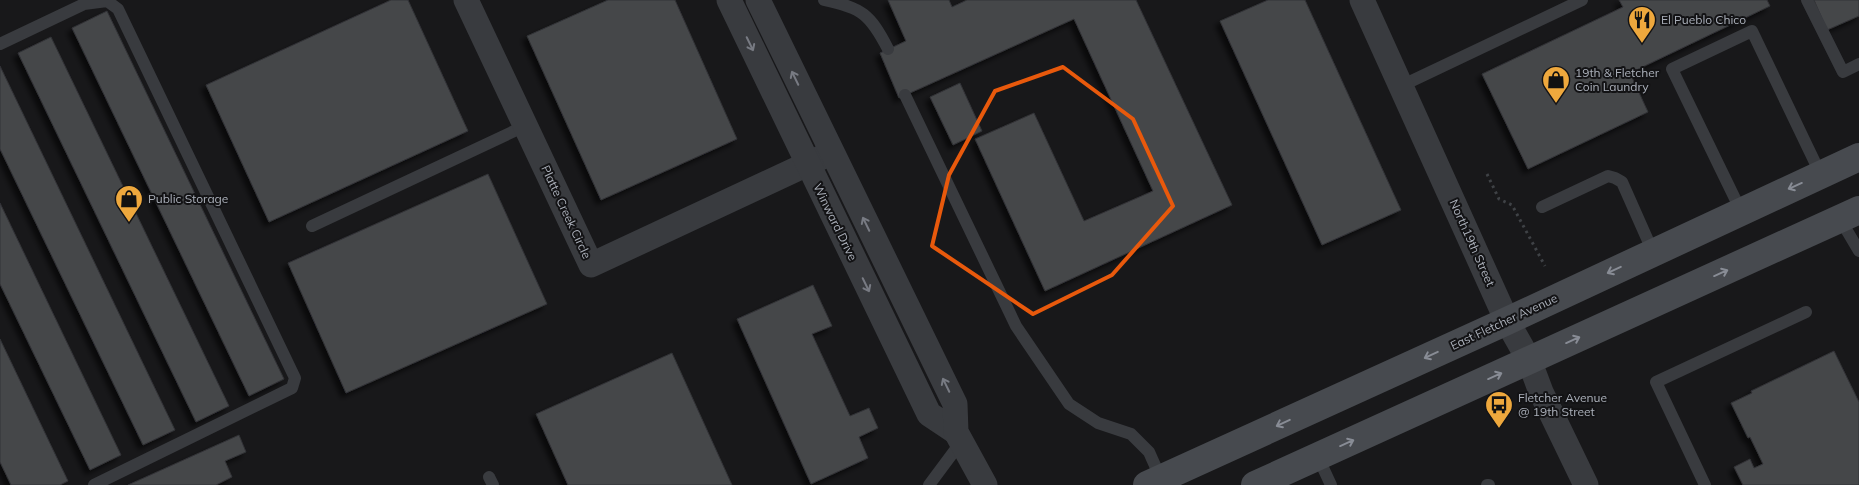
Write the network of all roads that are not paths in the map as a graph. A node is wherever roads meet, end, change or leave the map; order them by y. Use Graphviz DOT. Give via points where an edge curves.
graph roads {
  1 [pos="466,0"];
  2 [pos="729,0"];
  3 [pos="758,0"];
  4 [pos="824,0"];
  5 [pos="1362,0"];
  6 [pos="1582,0"];
  7 [pos="1807,0"];
  8 [pos="0,44"];
  9 [pos="888,49"];
  10 [pos="1859,64"];
  11 [pos="1401,86"];
  12 [pos="906,95"];
  13 [pos="525,126"];
  14 [pos="831,153"];
  15 [pos="1859,157"];
  16 [pos="807,164"];
  17 [pos="1821,175"];
  18 [pos="1542,206"];
  19 [pos="1741,211"];
  20 [pos="1849,215"];
  21 [pos="312,226"];
  22 [pos="1859,251"];
  23 [pos="1653,252"];
  24 [pos="1806,312"];
  25 [pos="1507,321"];
  26 [pos="1529,360"];
  27 [pos="962,444"];
  28 [pos="1318,457"];
  29 [pos="1154,482"];
  30 [pos="94,485"];
  31 [pos="929,485"];
  32 [pos="985,485"];
  33 [pos="1255,485"];
  34 [pos="1331,485"];
  35 [pos="1586,485"];
  36 [pos="1705,485"];
  1 -- 13 [label="street, Platte Creek Circle"];
  2 -- 16 [label="street, Winward Drive, one-way"];
  14 -- 3 [label="street, Winward Drive, one-way"];
  4 -- 9 [label="lane" via="846,5 865,15 874,23"];
  5 -- 11 [label="street, North19th Street"];
  6 -- 11 [label="lane"];
  7 -- 10 [label="lane" via="1843,72"];
  8 -- 30 [label="lane" via="84,4 107,1 118,9 295,378 292,388"];
  11 -- 25 [label="street, North19th Street"];
  12 -- 29 [label="lane" via="1016,326 1069,404 1098,423 1131,434 1149,452"];
  13 -- 16 [label="street, Platte Creek Circle" via="591,265"];
  13 -- 21 [label="lane"];
  14 -- 16 [label="street, Platte Creek Circle"];
  27 -- 14 [label="street, Winward Drive, one-way" via="955,404"];
  15 -- 17 [label="main road, East Fletcher Avenue"];
  16 -- 27 [label="street, Winward Drive, one-way" via="929,414"];
  17 -- 19 [label="main road, East Fletcher Avenue, one-way"];
  17 -- 19 [label="lane" via="1752,31 1672,69"];
  18 -- 23 [label="lane" via="1608,176 1615,178 1622,182"];
  19 -- 23 [label="main road, East Fletcher Avenue"];
  20 -- 22 [label="lane"];
  26 -- 20 [label="main road, one-way"];
  23 -- 25 [label="main road, East Fletcher Avenue, one-way"];
  24 -- 36 [label="lane" via="1656,382"];
  25 -- 26 [label="street, North19th Street"];
  25 -- 29 [label="main road, East Fletcher Avenue, one-way"];
  28 -- 26 [label="main road, one-way"];
  26 -- 35 [label="street, North19th Street"];
  27 -- 31 [label="lane"];
  27 -- 32 [label="street, Winward Drive"];
  28 -- 33 [label="main road"];
  28 -- 34 [label="lane"];
}
